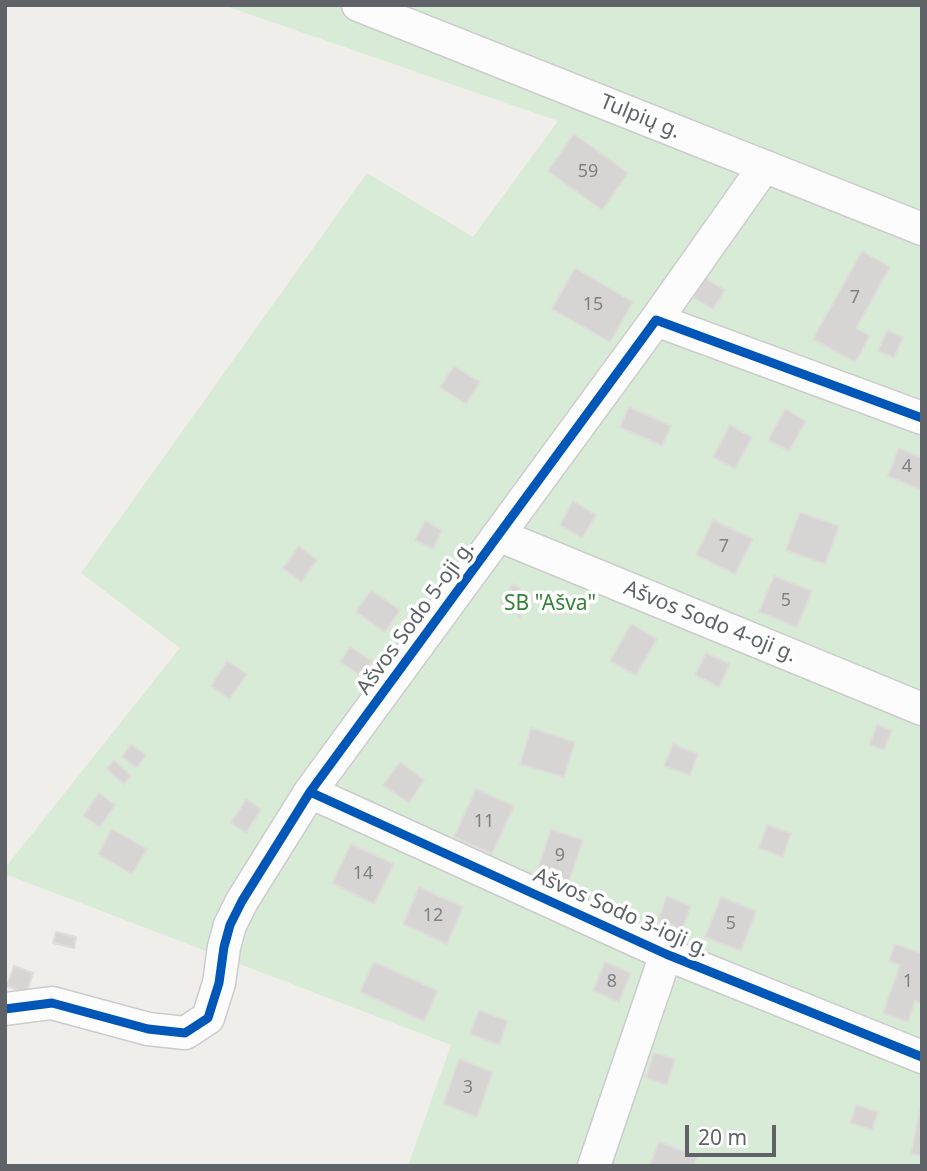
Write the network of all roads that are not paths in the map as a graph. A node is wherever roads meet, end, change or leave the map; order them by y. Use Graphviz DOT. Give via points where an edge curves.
graph roads {
  1 [pos="358,5"];
  2 [pos="764,167"];
  3 [pos="922,229"];
  4 [pos="656,320"];
  5 [pos="922,418"];
  6 [pos="498,535"];
  7 [pos="922,709"];
  8 [pos="310,792"];
  9 [pos="666,954"];
  10 [pos="5,1009"];
  11 [pos="922,1057"];
  12 [pos="594,1166"];
  1 -- 2 [label="street, Tulpių g."];
  2 -- 3 [label="street, Tulpių g."];
  2 -- 4 [label="street, Ašvos Sodo 5-oji g."];
  4 -- 5 [label="street"];
  4 -- 6 [label="street, Ašvos Sodo 5-oji g."];
  6 -- 7 [label="street, Ašvos Sodo 4-oji g."];
  6 -- 8 [label="street, Ašvos Sodo 5-oji g."];
  8 -- 9 [label="street, Ašvos Sodo 3-ioji g."];
  8 -- 10 [label="street, Ašvos Sodo 5-oji g." via="230,925 208,1018 184,1033 149,1029 52,1003"];
  9 -- 11 [label="street, Ašvos Sodo 3-ioji g."];
  9 -- 12 [label="street"];
}
